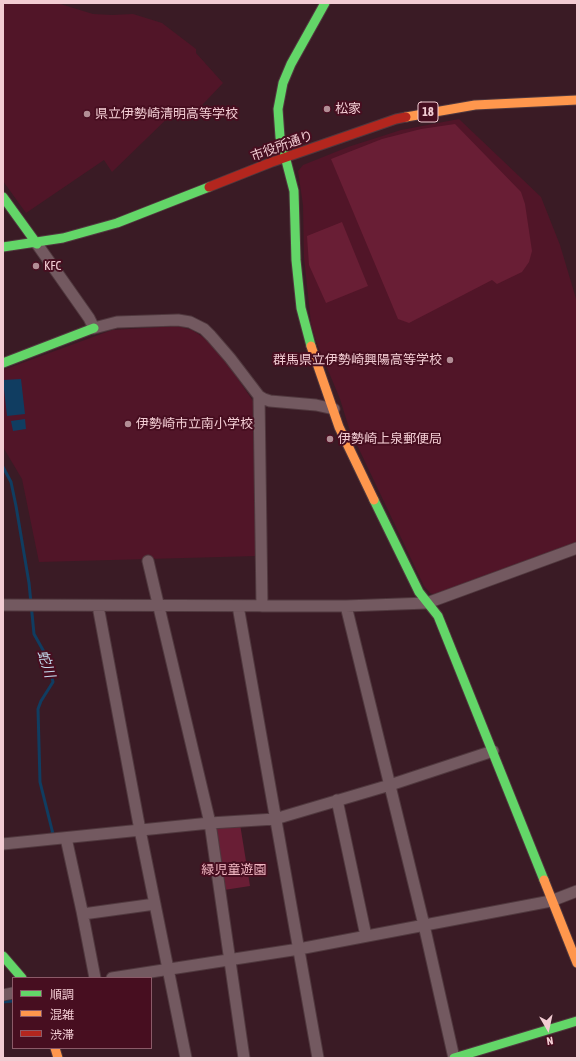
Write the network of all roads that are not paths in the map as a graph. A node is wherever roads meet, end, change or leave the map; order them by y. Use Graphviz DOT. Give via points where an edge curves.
graph roads {
  1 [pos="325,3"];
  2 [pos="577,100"];
  3 [pos="286,158"];
  4 [pos="3,196"];
  5 [pos="37,244"];
  6 [pos="3,247"];
  7 [pos="94,328"];
  8 [pos="3,363"];
  9 [pos="259,396"];
  10 [pos="334,409"];
  11 [pos="577,548"];
  12 [pos="148,561"];
  13 [pos="428,603"];
  14 [pos="3,605"];
  15 [pos="98,606"];
  16 [pos="158,606"];
  17 [pos="238,606"];
  18 [pos="262,606"];
  19 [pos="346,606"];
  20 [pos="493,751"];
  21 [pos="390,785"];
  22 [pos="337,800"];
  23 [pos="275,818"];
  24 [pos="210,823"];
  25 [pos="140,830"];
  26 [pos="66,838"];
  27 [pos="3,844"];
  28 [pos="577,891"];
  29 [pos="551,901"];
  30 [pos="155,904"];
  31 [pos="83,914"];
  32 [pos="424,925"];
  33 [pos="366,936"];
  34 [pos="299,949"];
  35 [pos="3,956"];
  36 [pos="230,960"];
  37 [pos="577,963"];
  38 [pos="168,969"];
  39 [pos="21,977"];
  40 [pos="95,977"];
  41 [pos="118,977"];
  42 [pos="577,1021"];
  43 [pos="186,1058"];
  44 [pos="244,1058"];
  45 [pos="318,1058"];
  46 [pos="454,1058"];
  1 -- 3 [label="street" via="290,64 283,83 278,118"];
  2 -- 3 [label="street, 市役所通り / 18" via="475,105 422,113 377,125"];
  3 -- 5 [label="street, 市役所通り / 18" via="117,223"];
  3 -- 10 [label="street" via="294,191 296,260 303,321"];
  4 -- 5 [label="street"];
  5 -- 6 [label="street, 市役所通り / 18"];
  5 -- 7 [label="street" via="90,318"];
  7 -- 8 [label="street"];
  7 -- 9 [label="street" via="117,322 190,322 211,336"];
  9 -- 10 [label="street" via="270,401"];
  9 -- 18 [label="street"];
  10 -- 13 [label="street" via="340,427 415,585"];
  11 -- 13 [label="street"];
  12 -- 16 [label="street"];
  13 -- 19 [label="street"];
  13 -- 20 [label="street" via="438,616"];
  14 -- 15 [label="street"];
  15 -- 16 [label="street"];
  15 -- 25 [label="street"];
  16 -- 17 [label="street"];
  16 -- 24 [label="street"];
  17 -- 18 [label="street"];
  17 -- 23 [label="street"];
  18 -- 19 [label="street"];
  19 -- 21 [label="street"];
  20 -- 21 [label="street"];
  20 -- 29 [label="street"];
  21 -- 22 [label="street"];
  21 -- 32 [label="street"];
  22 -- 23 [label="street"];
  22 -- 33 [label="street"];
  23 -- 24 [label="street"];
  23 -- 34 [label="street"];
  24 -- 25 [label="street"];
  24 -- 36 [label="street"];
  25 -- 26 [label="street"];
  25 -- 30 [label="street"];
  26 -- 27 [label="street"];
  26 -- 31 [label="street"];
  28 -- 29 [label="street"];
  29 -- 32 [label="street"];
  29 -- 37 [label="street"];
  30 -- 31 [label="street"];
  30 -- 38 [label="street"];
  31 -- 40 [label="street"];
  32 -- 33 [label="street"];
  32 -- 46 [label="street"];
  33 -- 34 [label="street"];
  34 -- 36 [label="street"];
  34 -- 45 [label="street"];
  35 -- 39 [label="street"];
  36 -- 38 [label="street"];
  36 -- 44 [label="street"];
  38 -- 41 [label="street"];
  38 -- 43 [label="street"];
  42 -- 46 [label="street"];
}
